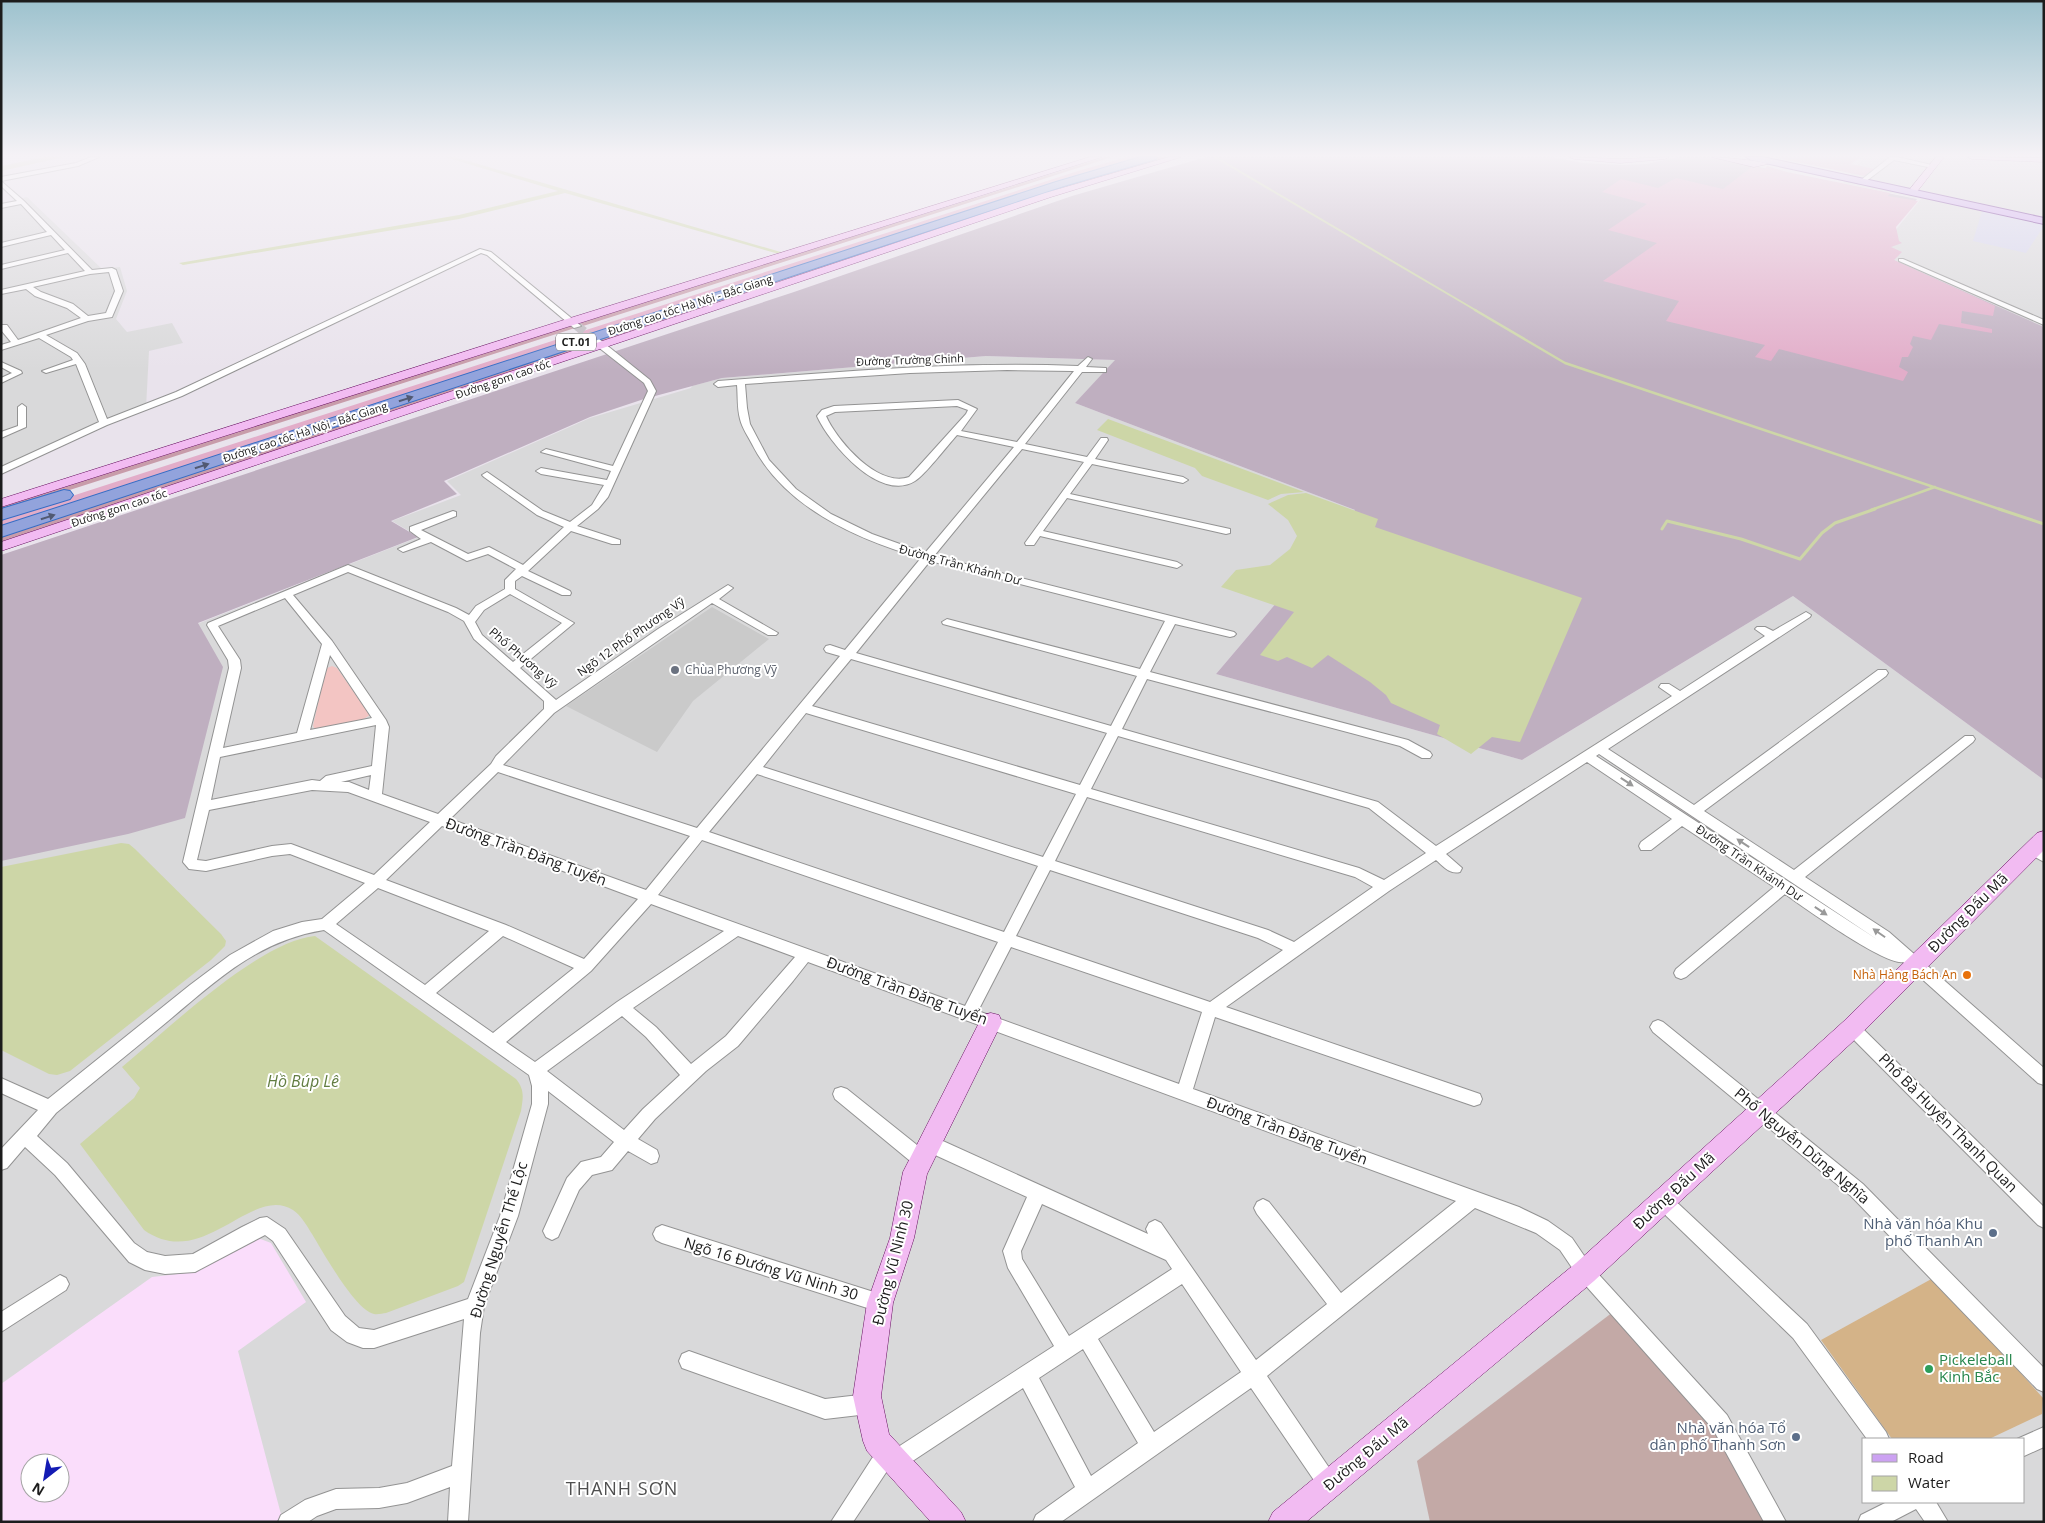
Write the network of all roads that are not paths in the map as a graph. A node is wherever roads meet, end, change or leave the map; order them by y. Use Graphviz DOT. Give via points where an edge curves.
graph roads {
  1 [pos="47,228"];
  2 [pos="875,228"];
  3 [pos="892,228"];
  4 [pos="923,228"];
  5 [pos="948,228"];
  6 [pos="52,233"];
  7 [pos="1,245"];
  8 [pos="69,251"];
  9 [pos="1901,260"];
  10 [pos="1,267"];
  11 [pos="90,272"];
  12 [pos="27,286"];
  13 [pos="1,292"];
  14 [pos="86,319"];
  15 [pos="2044,323"];
  16 [pos="574,324"];
  17 [pos="1,328"];
  18 [pos="40,334"];
  19 [pos="16,342"];
  20 [pos="599,344"];
  21 [pos="1,348"];
  22 [pos="78,361"];
  23 [pos="1,364"];
  24 [pos="1084,364"];
  25 [pos="1103,370"];
  26 [pos="46,372"];
  27 [pos="1,381"];
  28 [pos="741,382"];
  29 [pos="718,384"];
  30 [pos="22,407"];
  31 [pos="104,423"];
  32 [pos="955,432"];
  33 [pos="1,435"];
  34 [pos="1104,440"];
  35 [pos="1020,445"];
  36 [pos="546,452"];
  37 [pos="1089,460"];
  38 [pos="4,467"];
  39 [pos="616,470"];
  40 [pos="541,471"];
  41 [pos="486,475"];
  42 [pos="1183,480"];
  43 [pos="610,483"];
  44 [pos="1064,495"];
  45 [pos="1,503"];
  46 [pos="453,514"];
  47 [pos="1,515"];
  48 [pos="570,526"];
  49 [pos="1226,531"];
  50 [pos="1,532"];
  51 [pos="1038,533"];
  52 [pos="428,539"];
  53 [pos="616,542"];
  54 [pos="1030,543"];
  55 [pos="1,547"];
  56 [pos="403,549"];
  57 [pos="927,559"];
  58 [pos="1177,565"];
  59 [pos="521,570"];
  60 [pos="728,588"];
  61 [pos="510,590"];
  62 [pos="566,593"];
  63 [pos="287,594"];
  64 [pos="712,599"];
  65 [pos="1806,615"];
  66 [pos="470,620"];
  67 [pos="1172,620"];
  68 [pos="947,622"];
  69 [pos="772,633"];
  70 [pos="1230,634"];
  71 [pos="328,644"];
  72 [pos="830,649"];
  73 [pos="847,654"];
  74 [pos="514,667"];
  75 [pos="1882,673"];
  76 [pos="1144,675"];
  77 [pos="1666,687"];
  78 [pos="1680,696"];
  79 [pos="804,708"];
  80 [pos="550,710"];
  81 [pos="380,720"];
  82 [pos="1116,731"];
  83 [pos="303,734"];
  84 [pos="1969,739"];
  85 [pos="1592,752"];
  86 [pos="216,754"];
  87 [pos="1426,755"];
  88 [pos="496,767"];
  89 [pos="754,768"];
  90 [pos="378,769"];
  91 [pos="312,785"];
  92 [pos="1082,792"];
  93 [pos="375,797"];
  94 [pos="203,806"];
  95 [pos="1696,811"];
  96 [pos="1682,819"];
  97 [pos="438,821"];
  98 [pos="699,834"];
  99 [pos="1646,846"];
  100 [pos="2040,848"];
  101 [pos="1436,854"];
  102 [pos="1046,862"];
  103 [pos="1455,868"];
  104 [pos="376,881"];
  105 [pos="1790,882"];
  106 [pos="1384,888"];
  107 [pos="649,896"];
  108 [pos="326,924"];
  109 [pos="501,929"];
  110 [pos="736,930"];
  111 [pos="1007,940"];
  112 [pos="1294,949"];
  113 [pos="805,954"];
  114 [pos="1916,965"];
  115 [pos="586,967"];
  116 [pos="1681,973"];
  117 [pos="425,994"];
  118 [pos="622,1007"];
  119 [pos="1210,1010"];
  120 [pos="980,1018"];
  121 [pos="1658,1027"];
  122 [pos="1852,1028"];
  123 [pos="494,1042"];
  124 [pos="535,1071"];
  125 [pos="2042,1072"];
  126 [pos="690,1075"];
  127 [pos="1,1085"];
  128 [pos="1184,1093"];
  129 [pos="841,1094"];
  130 [pos="1474,1099"];
  131 [pos="50,1108"];
  132 [pos="1761,1110"];
  133 [pos="32,1127"];
  134 [pos="624,1140"];
  135 [pos="924,1151"];
  136 [pos="651,1156"];
  137 [pos="1,1162"];
  138 [pos="1038,1193"];
  139 [pos="1473,1199"];
  140 [pos="1663,1201"];
  141 [pos="1263,1208"];
  142 [pos="2044,1219"];
  143 [pos="1155,1229"];
  144 [pos="552,1231"];
  145 [pos="662,1234"];
  146 [pos="1172,1254"];
  147 [pos="1184,1272"];
  148 [pos="1585,1272"];
  149 [pos="60,1284"];
  150 [pos="880,1303"];
  151 [pos="475,1306"];
  152 [pos="1340,1306"];
  153 [pos="1,1323"];
  154 [pos="1086,1337"];
  155 [pos="1066,1349"];
  156 [pos="689,1361"];
  157 [pos="1254,1374"];
  158 [pos="1027,1376"];
  159 [pos="2044,1382"];
  160 [pos="868,1404"];
  161 [pos="2044,1437"];
  162 [pos="1878,1438"];
  163 [pos="1150,1446"];
  164 [pos="2025,1446"];
  165 [pos="891,1457"];
  166 [pos="461,1473"];
  167 [pos="1329,1485"];
  168 [pos="1088,1490"];
  169 [pos="1907,1503"];
  170 [pos="1925,1503"];
  171 [pos="288,1522"];
  172 [pos="458,1522"];
  173 [pos="841,1522"];
  174 [pos="951,1522"];
  175 [pos="1043,1522"];
  176 [pos="1284,1522"];
  177 [pos="1776,1522"];
  178 [pos="1868,1522"];
  179 [pos="1938,1522"];
  1 -- 6 [label="street"];
  2 -- 16 [label="main road"];
  3 -- 47 [label="highway, Đường cao tốc Hà Nội - Bắc Giang / CT.01"];
  50 -- 4 [label="highway, Đường cao tốc Hà Nội - Bắc Giang / CT.01, one-way"];
  5 -- 20 [label="main road, Đường gom cao tốc"];
  6 -- 7 [label="street"];
  6 -- 8 [label="street"];
  8 -- 10 [label="street"];
  8 -- 11 [label="street"];
  9 -- 15 [label="street"];
  11 -- 12 [label="street"];
  11 -- 14 [label="street" via="112,270 119,292 109,316"];
  12 -- 13 [label="street"];
  12 -- 14 [label="street" via="38,294 70,306"];
  14 -- 18 [label="street"];
  16 -- 31 [label="street" via="489,253 480,251 179,394"];
  16 -- 45 [label="main road"];
  17 -- 19 [label="street" via="4,327"];
  18 -- 19 [label="street"];
  18 -- 22 [label="street" via="74,355"];
  19 -- 21 [label="street"];
  20 -- 39 [label="street" via="651,388 651,395"];
  20 -- 55 [label="main road, Đường gom cao tốc"];
  22 -- 26 [label="street"];
  22 -- 31 [label="street"];
  23 -- 27 [label="street" via="18,373"];
  24 -- 25 [label="street, Đường Trường Chinh"];
  24 -- 28 [label="street, Đường Trường Chinh" via="944,368"];
  24 -- 35 [label="street"];
  28 -- 29 [label="street, Đường Trường Chinh"];
  28 -- 57 [label="street, Đường Trần Khánh Dư" via="745,422 751,436 771,468 786,483 836,521 877,541"];
  30 -- 33 [label="street" via="22,427"];
  31 -- 38 [label="street"];
  32 -- 32 [label="street" via="972,413 969,406 958,403 834,409 821,416 848,454 892,483 910,480"];
  32 -- 35 [label="street"];
  34 -- 37 [label="street"];
  35 -- 37 [label="street"];
  35 -- 57 [label="street"];
  36 -- 39 [label="street"];
  37 -- 42 [label="street"];
  37 -- 44 [label="street"];
  39 -- 43 [label="street"];
  40 -- 43 [label="street"];
  41 -- 48 [label="street" via="540,512"];
  43 -- 48 [label="street" via="595,507"];
  44 -- 49 [label="street"];
  44 -- 51 [label="street"];
  46 -- 52 [label="street" via="414,528"];
  48 -- 53 [label="street"];
  48 -- 59 [label="street"];
  51 -- 54 [label="street"];
  51 -- 58 [label="street"];
  52 -- 56 [label="street"];
  52 -- 59 [label="street" via="432,538 467,558 489,550"];
  57 -- 67 [label="street, Đường Trần Khánh Dư"];
  57 -- 73 [label="street"];
  59 -- 61 [label="street" via="510,580"];
  59 -- 62 [label="street"];
  60 -- 64 [label="street, Ngõ 12 Phố Phương Vỹ"];
  61 -- 66 [label="street" via="480,608"];
  61 -- 74 [label="street" via="569,623"];
  63 -- 66 [label="street" via="348,568"];
  63 -- 71 [label="street"];
  63 -- 86 [label="street" via="212,625 234,660 235,668"];
  64 -- 69 [label="street"];
  64 -- 80 [label="street, Ngõ 12 Phố Phương Vỹ"];
  65 -- 78 [label="street" via="1767,633"];
  66 -- 74 [label="street, Phố Phương Vỹ" via="469,624 478,637"];
  67 -- 70 [label="street, Đường Trần Khánh Dư"];
  67 -- 76 [label="street"];
  68 -- 76 [label="street"];
  71 -- 81 [label="street"];
  71 -- 83 [label="street"];
  72 -- 73 [label="street"];
  73 -- 79 [label="street"];
  73 -- 82 [label="street"];
  74 -- 80 [label="street, Phố Phương Vỹ" via="550,700"];
  75 -- 95 [label="street"];
  76 -- 82 [label="street"];
  76 -- 87 [label="street" via="1404,743"];
  77 -- 78 [label="street"];
  78 -- 85 [label="street"];
  79 -- 89 [label="street"];
  79 -- 92 [label="street"];
  80 -- 88 [label="street" via="500,759"];
  81 -- 83 [label="street"];
  81 -- 90 [label="street" via="383,727"];
  82 -- 92 [label="street"];
  82 -- 101 [label="street" via="1373,805"];
  83 -- 86 [label="street"];
  84 -- 105 [label="street"];
  85 -- 95 [label="street, Đường Trần Khánh Dư"];
  85 -- 96 [label="street, Đường Trần Khánh Dư, one-way"];
  85 -- 101 [label="street"];
  86 -- 94 [label="street"];
  88 -- 97 [label="street"];
  88 -- 98 [label="street"];
  89 -- 98 [label="street"];
  89 -- 102 [label="street"];
  90 -- 91 [label="street"];
  90 -- 93 [label="street"];
  91 -- 93 [label="street, Đường Trần Đăng Tuyển" via="349,787"];
  91 -- 94 [label="street, Đường Trần Đăng Tuyển"];
  92 -- 102 [label="street"];
  92 -- 106 [label="street" via="1359,873"];
  93 -- 97 [label="street, Đường Trần Đăng Tuyển"];
  94 -- 104 [label="street" via="190,857 194,865 206,866 290,849"];
  105 -- 95 [label="street, Đường Trần Khánh Dư, one-way"];
  96 -- 99 [label="street"];
  96 -- 105 [label="street, Đường Trần Khánh Dư"];
  97 -- 104 [label="street"];
  97 -- 107 [label="street, Đường Trần Đăng Tuyển"];
  98 -- 107 [label="street"];
  98 -- 111 [label="street"];
  100 -- 114 [label="main road, Đường Đấu Mã"];
  101 -- 103 [label="street"];
  101 -- 106 [label="street"];
  102 -- 111 [label="street"];
  102 -- 112 [label="street" via="1263,934"];
  104 -- 108 [label="street"];
  104 -- 109 [label="street"];
  105 -- 114 [label="street, Đường Trần Khánh Dư" via="1865,940"];
  105 -- 116 [label="street"];
  106 -- 112 [label="street"];
  107 -- 110 [label="street, Đường Trần Đăng Tuyển"];
  107 -- 115 [label="street"];
  108 -- 117 [label="street"];
  108 -- 131 [label="street" via="290,930 227,964"];
  109 -- 115 [label="street"];
  109 -- 117 [label="street"];
  110 -- 113 [label="street, Đường Trần Đăng Tuyển"];
  110 -- 118 [label="street"];
  111 -- 119 [label="street"];
  111 -- 120 [label="street"];
  112 -- 119 [label="street"];
  113 -- 120 [label="street, Đường Trần Đăng Tuyển"];
  113 -- 126 [label="street" via="732,1041"];
  114 -- 122 [label="main road, Đường Đấu Mã"];
  114 -- 125 [label="street, Đường Trần Khánh Dư"];
  115 -- 123 [label="street"];
  117 -- 123 [label="street"];
  118 -- 124 [label="street"];
  118 -- 126 [label="street" via="651,1032"];
  119 -- 128 [label="street"];
  119 -- 130 [label="street"];
  120 -- 128 [label="street, Đường Trần Đăng Tuyển"];
  120 -- 135 [label="main road, Đường Vũ Ninh 30"];
  121 -- 132 [label="street, Phố Nguyễn Dũng Nghĩa"];
  122 -- 132 [label="main road, Đường Đấu Mã"];
  122 -- 142 [label="street, Phố Bà Huyện Thanh Quan"];
  123 -- 124 [label="street"];
  124 -- 134 [label="street"];
  124 -- 151 [label="street, Đường Nguyễn Thế Lộc" via="540,1086 540,1104 509,1216"];
  126 -- 134 [label="street"];
  127 -- 131 [label="street"];
  128 -- 139 [label="street, Đường Trần Đăng Tuyển"];
  129 -- 135 [label="street"];
  131 -- 133 [label="street"];
  132 -- 140 [label="main road, Đường Đấu Mã"];
  132 -- 159 [label="street, Phố Nguyễn Dũng Nghĩa" via="1857,1190"];
  133 -- 137 [label="street"];
  133 -- 151 [label="street" via="30,1139 61,1169 128,1249 145,1261 165,1265 195,1263 248,1233 268,1226 279,1235 338,1323 357,1337 374,1339"];
  134 -- 136 [label="street"];
  134 -- 144 [label="street" via="606,1164 587,1168 574,1184"];
  135 -- 138 [label="street"];
  135 -- 150 [label="main road, Đường Vũ Ninh 30" via="915,1172 902,1238"];
  138 -- 146 [label="street"];
  138 -- 155 [label="street" via="1012,1251 1014,1262"];
  139 -- 148 [label="street, Đường Trần Đăng Tuyển" via="1542,1227 1566,1244"];
  139 -- 152 [label="street"];
  140 -- 148 [label="main road, Đường Đấu Mã"];
  140 -- 162 [label="street" via="1800,1331"];
  141 -- 152 [label="street"];
  143 -- 146 [label="street"];
  145 -- 150 [label="street, Ngõ 16 Đướng Vũ Ninh 30"];
  146 -- 147 [label="street"];
  147 -- 154 [label="street"];
  147 -- 157 [label="street"];
  148 -- 167 [label="main road, Đường Đấu Mã"];
  148 -- 177 [label="street, Đường Trần Đăng Tuyển" via="1720,1422"];
  149 -- 153 [label="street"];
  150 -- 160 [label="main road, Đường Vũ Ninh 30"];
  151 -- 166 [label="street, Đường Nguyễn Thế Lộc"];
  152 -- 157 [label="street"];
  154 -- 155 [label="street"];
  154 -- 163 [label="street"];
  155 -- 158 [label="street"];
  156 -- 160 [label="street" via="825,1409"];
  157 -- 163 [label="street"];
  157 -- 167 [label="street"];
  158 -- 165 [label="street"];
  158 -- 168 [label="street"];
  160 -- 165 [label="main road, Đường Vũ Ninh 30" via="877,1441"];
  161 -- 164 [label="street"];
  163 -- 168 [label="street"];
  165 -- 173 [label="street"];
  165 -- 174 [label="main road, Đường Vũ Ninh 30"];
  166 -- 171 [label="street" via="407,1493 379,1498 336,1499 312,1507"];
  166 -- 172 [label="street, Đường Nguyễn Thế Lộc"];
  167 -- 176 [label="main road, Đường Đấu Mã"];
  168 -- 175 [label="street"];
  169 -- 178 [label="street"];
  170 -- 179 [label="street"];
}
